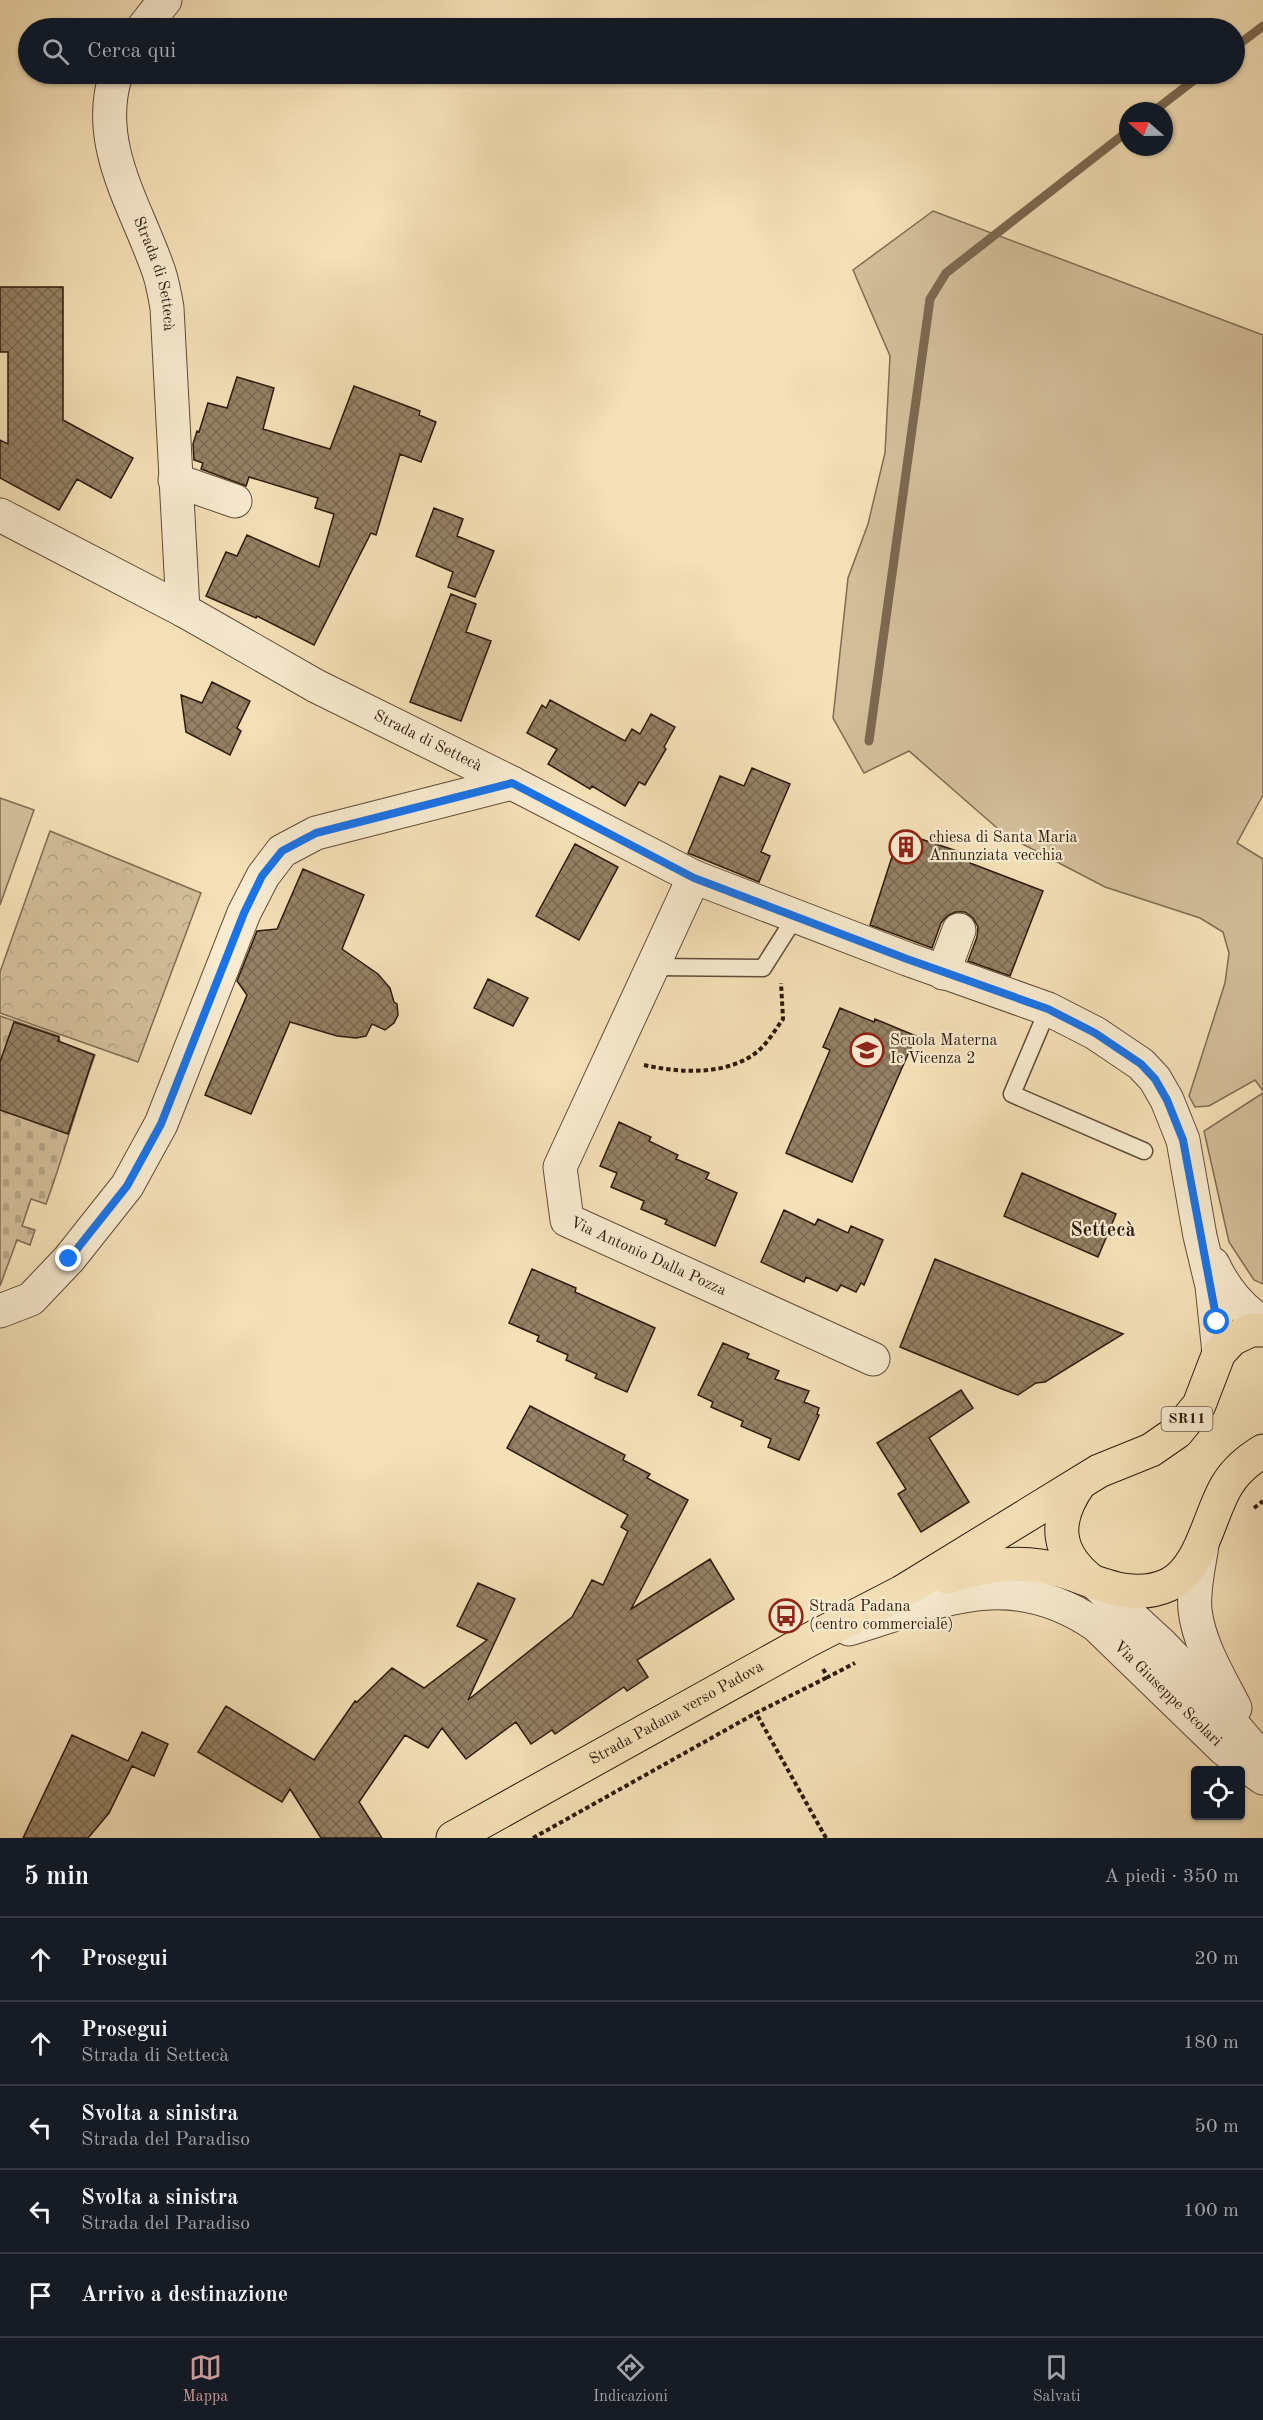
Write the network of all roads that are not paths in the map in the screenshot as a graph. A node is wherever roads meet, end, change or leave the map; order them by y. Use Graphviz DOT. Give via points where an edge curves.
graph roads {
  1 [pos="165,0"];
  2 [pos="151,18"];
  3 [pos="114,84"];
  4 [pos="175,480"];
  5 [pos="235,501"];
  6 [pos="0,515"];
  7 [pos="183,610"];
  8 [pos="512,783"];
  9 [pos="694,878"];
  10 [pos="795,916"];
  11 [pos="959,930"];
  12 [pos="652,967"];
  13 [pos="943,973"];
  14 [pos="1048,1009"];
  15 [pos="1144,1151"];
  16 [pos="1200,1236"];
  17 [pos="0,1311"];
  18 [pos="1263,1323"];
  19 [pos="1263,1330"];
  20 [pos="1220,1353"];
  21 [pos="873,1359"];
  22 [pos="1263,1451"];
  23 [pos="1080,1483"];
  24 [pos="1202,1545"];
  25 [pos="1095,1583"];
  26 [pos="902,1592"];
  27 [pos="815,1654"];
  28 [pos="1261,1765"];
  29 [pos="453,1838"];
  1 -- 2 [label="street"];
  3 -- 4 [label="street, Strada di Settecà" via="109,112 113,149 121,180 160,273 167,308"];
  4 -- 5 [label="street"];
  4 -- 7 [label="street, Strada di Settecà"];
  6 -- 7 [label="street, Strada di Settecà"];
  7 -- 8 [label="street, Strada di Settecà" via="316,686"];
  8 -- 9 [label="street, Strada di Settecà"];
  8 -- 17 [label="street" via="316,833 282,851 262,876 244,913 161,1124 127,1186 69,1259 31,1299"];
  9 -- 10 [label="street, Strada di Settecà"];
  9 -- 12 [label="street, Via Antonio Dalla Pozza"];
  10 -- 12 [label="lane" via="763,968"];
  10 -- 13 [label="street, Strada di Settecà"];
  11 -- 13 [label="street"];
  12 -- 21 [label="street, Via Antonio Dalla Pozza" via="560,1167 567,1220"];
  13 -- 14 [label="street, Strada di Settecà"];
  14 -- 15 [label="lane" via="1012,1094"];
  14 -- 16 [label="street, Strada di Settecà" via="1095,1033 1141,1064 1155,1079 1183,1140"];
  16 -- 18 [label="street" via="1222,1283 1250,1315"];
  16 -- 20 [label="street" via="1212,1286"];
  19 -- 20 [label="main road, SR11" via="1251,1330 1232,1340"];
  20 -- 23 [label="main road, SR11" via="1199,1405 1177,1432 1151,1450 1098,1471"];
  22 -- 24 [label="main road" via="1248,1460 1227,1485"];
  23 -- 25 [label="main road" via="1063,1515 1062,1533 1066,1553 1077,1570"];
  23 -- 26 [label="main road"];
  24 -- 25 [label="main road" via="1187,1569 1170,1584 1150,1591 1122,1591"];
  24 -- 28 [label="street, Via Giuseppe Scolari" via="1195,1608 1198,1626"];
  25 -- 26 [label="main road" via="1041,1566 992,1565"];
  25 -- 28 [label="street, Via Giuseppe Scolari" via="1188,1672"];
  26 -- 27 [label="main road, Strada Padana verso Padova"];
  27 -- 28 [label="street, Via Giuseppe Scolari" via="948,1597 993,1592 1034,1596 1075,1610 1114,1641 1224,1749"];
  27 -- 29 [label="main road, Strada Padana verso Padova"];
}
